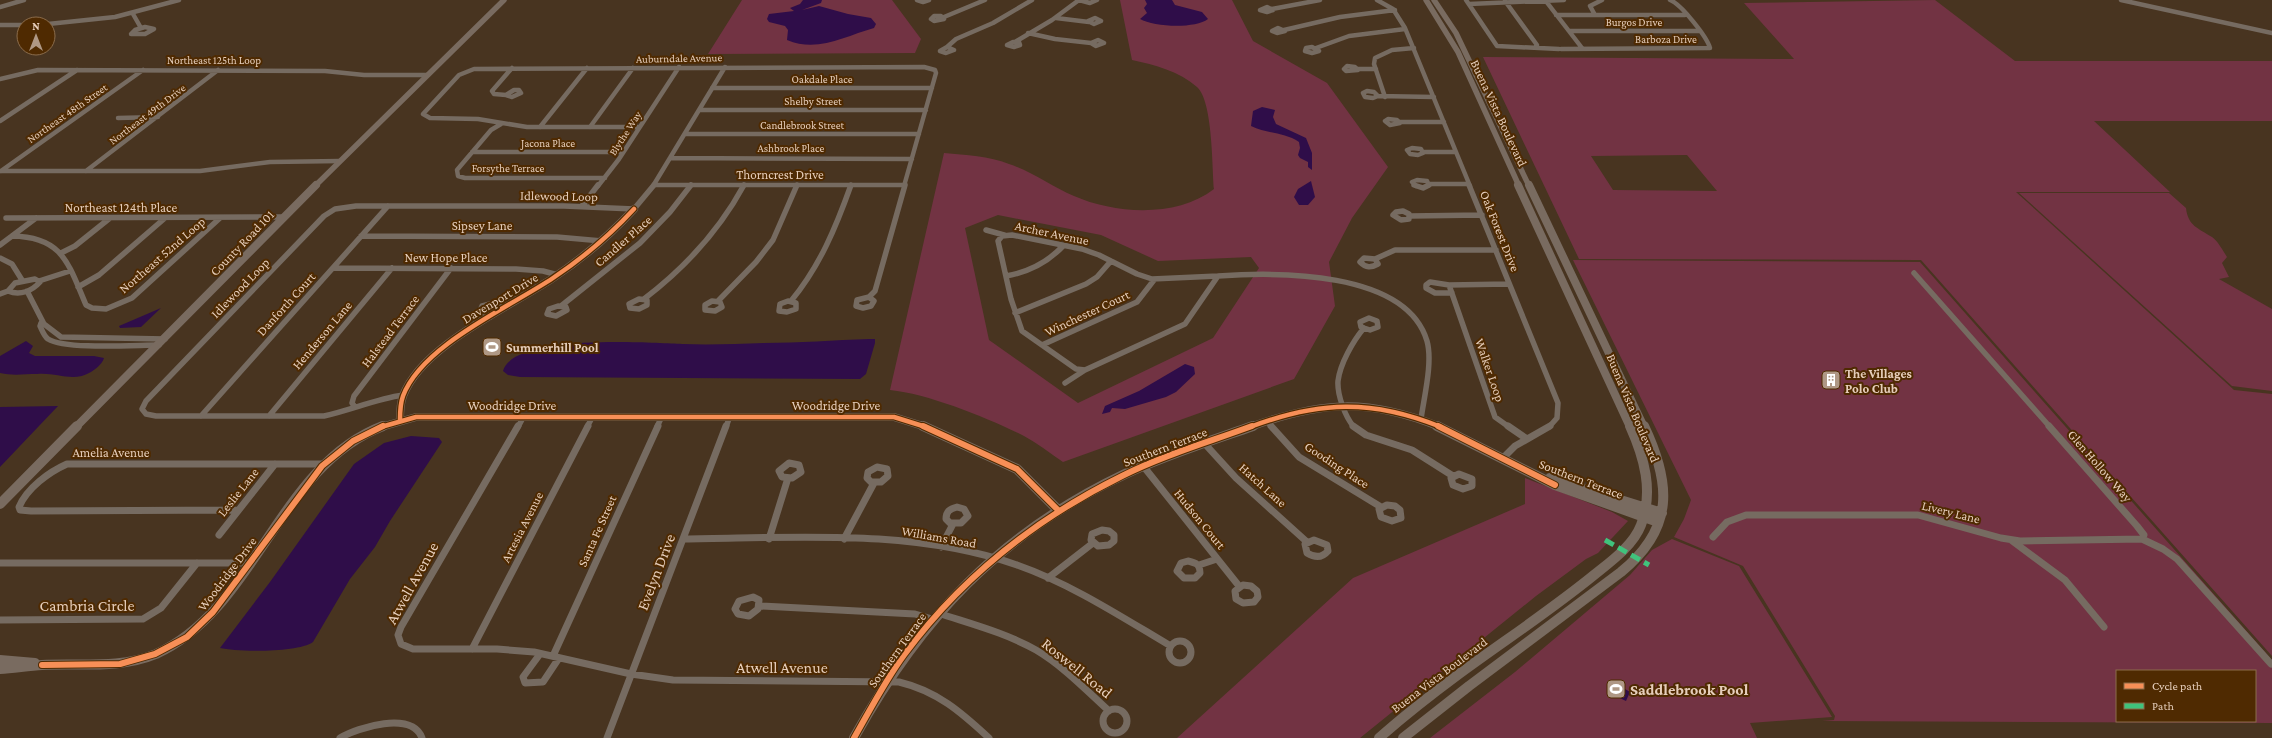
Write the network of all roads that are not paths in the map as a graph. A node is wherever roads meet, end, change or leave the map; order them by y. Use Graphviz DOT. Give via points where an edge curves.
graph roads {
  1 [pos="24,0"];
  2 [pos="180,0"];
  3 [pos="504,0"];
  4 [pos="917,0"];
  5 [pos="929,0"];
  6 [pos="985,0"];
  7 [pos="1032,0"];
  8 [pos="1079,0"];
  9 [pos="1098,0"];
  10 [pos="1320,0"];
  11 [pos="1377,0"];
  12 [pos="1426,0"];
  13 [pos="1434,0"];
  14 [pos="1466,0"];
  15 [pos="1545,0"];
  16 [pos="1564,0"];
  17 [pos="1602,0"];
  18 [pos="1670,0"];
  19 [pos="2121,0"];
  20 [pos="1505,1"];
  21 [pos="1469,4"];
  22 [pos="0,7"];
  23 [pos="1272,9"];
  24 [pos="1395,10"];
  25 [pos="133,14"];
  26 [pos="1556,15"];
  27 [pos="1595,15"];
  28 [pos="1685,15"];
  29 [pos="944,17"];
  30 [pos="1056,18"];
  31 [pos="1089,22"];
  32 [pos="56,23"];
  33 [pos="0,25"];
  34 [pos="16,25"];
  35 [pos="141,28"];
  36 [pos="1405,29"];
  37 [pos="1284,30"];
  38 [pos="1569,31"];
  39 [pos="1699,31"];
  40 [pos="1028,33"];
  41 [pos="2272,33"];
  42 [pos="1015,42"];
  43 [pos="1091,43"];
  44 [pos="947,47"];
  45 [pos="1316,48"];
  46 [pos="1414,48"];
  47 [pos="1535,48"];
  48 [pos="1582,48"];
  49 [pos="679,67"];
  50 [pos="725,67"];
  51 [pos="512,68"];
  52 [pos="587,68"];
  53 [pos="633,68"];
  54 [pos="1358,69"];
  55 [pos="1376,69"];
  56 [pos="77,70"];
  57 [pos="143,70"];
  58 [pos="218,70"];
  59 [pos="428,76"];
  60 [pos="0,79"];
  61 [pos="712,88"];
  62 [pos="932,88"];
  63 [pos="506,95"];
  64 [pos="1378,96"];
  65 [pos="1386,96"];
  66 [pos="1434,97"];
  67 [pos="699,110"];
  68 [pos="926,110"];
  69 [pos="158,117"];
  70 [pos="118,118"];
  71 [pos="0,122"];
  72 [pos="1400,122"];
  73 [pos="1444,122"];
  74 [pos="501,124"];
  75 [pos="540,127"];
  76 [pos="590,127"];
  77 [pos="639,127"];
  78 [pos="685,134"];
  79 [pos="919,134"];
  80 [pos="472,152"];
  81 [pos="624,152"];
  82 [pos="1423,152"];
  83 [pos="1456,152"];
  84 [pos="670,158"];
  85 [pos="912,159"];
  86 [pos="340,161"];
  87 [pos="1,171"];
  88 [pos="86,171"];
  89 [pos="605,178"];
  90 [pos="1429,184"];
  91 [pos="1469,184"];
  92 [pos="654,185"];
  93 [pos="691,185"];
  94 [pos="744,185"];
  95 [pos="797,185"];
  96 [pos="851,185"];
  97 [pos="905,185"];
  98 [pos="388,206"];
  99 [pos="582,206"];
  100 [pos="634,209"];
  101 [pos="1410,216"];
  102 [pos="1482,216"];
  103 [pos="284,217"];
  104 [pos="6,218"];
  105 [pos="36,218"];
  106 [pos="110,218"];
  107 [pos="165,218"];
  108 [pos="220,218"];
  109 [pos="986,230"];
  110 [pos="1004,235"];
  111 [pos="12,236"];
  112 [pos="361,236"];
  113 [pos="602,241"];
  114 [pos="0,245"];
  115 [pos="1063,246"];
  116 [pos="1496,250"];
  117 [pos="61,253"];
  118 [pos="0,258"];
  119 [pos="1375,259"];
  120 [pos="1111,261"];
  121 [pos="333,268"];
  122 [pos="392,268"];
  123 [pos="451,268"];
  124 [pos="70,271"];
  125 [pos="1914,273"];
  126 [pos="558,274"];
  127 [pos="1006,276"];
  128 [pos="1218,276"];
  129 [pos="1561,278"];
  130 [pos="1572,278"];
  131 [pos="22,280"];
  132 [pos="1154,280"];
  133 [pos="40,281"];
  134 [pos="1509,284"];
  135 [pos="1449,285"];
  136 [pos="78,288"];
  137 [pos="8,291"];
  138 [pos="27,291"];
  139 [pos="1452,293"];
  140 [pos="0,294"];
  141 [pos="869,297"];
  142 [pos="644,299"];
  143 [pos="718,301"];
  144 [pos="791,302"];
  145 [pos="561,306"];
  146 [pos="506,307"];
  147 [pos="1015,313"];
  148 [pos="490,317"];
  149 [pos="41,323"];
  150 [pos="1364,328"];
  151 [pos="165,339"];
  152 [pos="159,345"];
  153 [pos="1042,345"];
  154 [pos="1085,370"];
  155 [pos="1065,383"];
  156 [pos="403,395"];
  157 [pos="1344,405"];
  158 [pos="356,407"];
  159 [pos="201,416"];
  160 [pos="269,416"];
  161 [pos="524,416"];
  162 [pos="593,416"];
  163 [pos="662,416"];
  164 [pos="730,416"];
  165 [pos="1421,419"];
  166 [pos="400,420"];
  167 [pos="1267,421"];
  168 [pos="1527,439"];
  169 [pos="1205,444"];
  170 [pos="1506,461"];
  171 [pos="275,464"];
  172 [pos="324,464"];
  173 [pos="1144,467"];
  174 [pos="1453,476"];
  175 [pos="788,478"];
  176 [pos="874,482"];
  177 [pos="0,504"];
  178 [pos="1381,507"];
  179 [pos="238,510"];
  180 [pos="1058,510"];
  181 [pos="1645,512"];
  182 [pos="1660,517"];
  183 [pos="953,524"];
  184 [pos="219,535"];
  185 [pos="1712,537"];
  186 [pos="684,539"];
  187 [pos="769,539"];
  188 [pos="844,539"];
  189 [pos="2010,539"];
  190 [pos="2142,539"];
  191 [pos="1307,542"];
  192 [pos="1093,543"];
  193 [pos="942,547"];
  194 [pos="994,558"];
  195 [pos="1217,559"];
  196 [pos="0,563"];
  197 [pos="197,563"];
  198 [pos="250,563"];
  199 [pos="1199,565"];
  200 [pos="1048,578"];
  201 [pos="1239,586"];
  202 [pos="760,606"];
  203 [pos="935,616"];
  204 [pos="0,620"];
  205 [pos="2104,627"];
  206 [pos="1169,645"];
  207 [pos="472,649"];
  208 [pos="540,654"];
  209 [pos="556,657"];
  210 [pos="0,660"];
  211 [pos="2271,664"];
  212 [pos="42,665"];
  213 [pos="0,669"];
  214 [pos="631,674"];
  215 [pos="886,682"];
  216 [pos="1109,711"];
  217 [pos="340,738"];
  218 [pos="422,738"];
  219 [pos="607,738"];
  220 [pos="854,738"];
  221 [pos="989,738"];
  222 [pos="1379,738"];
  223 [pos="1403,738"];
  1 -- 22 [label="street"];
  2 -- 25 [label="street"];
  3 -- 59 [label="street, County Road 101"];
  4 -- 5 [label="street"];
  6 -- 29 [label="street"];
  7 -- 44 [label="street" via="993,23 956,39"];
  8 -- 9 [label="street" via="1090,3"];
  8 -- 30 [label="street"];
  10 -- 23 [label="street"];
  11 -- 24 [label="street"];
  12 -- 129 [label="street, Buena Vista Boulevard" via="1456,51"];
  13 -- 130 [label="street, Buena Vista Boulevard" via="1456,33"];
  14 -- 21 [label="street"];
  15 -- 16 [label="street"];
  15 -- 20 [label="street"];
  15 -- 26 [label="street"];
  17 -- 27 [label="street" via="1590,6"];
  18 -- 28 [label="street, Barboza Drive" via="1675,2"];
  19 -- 41 [label="street"];
  20 -- 21 [label="street"];
  20 -- 47 [label="street" via="1528,30 1537,45"];
  21 -- 47 [label="street" via="1497,46"];
  24 -- 36 [label="street, Oak Forest Drive"];
  24 -- 37 [label="street" via="1340,17"];
  25 -- 32 [label="street"];
  25 -- 35 [label="street"];
  26 -- 27 [label="street"];
  26 -- 38 [label="street"];
  27 -- 28 [label="street"];
  28 -- 39 [label="street, Barboza Drive"];
  30 -- 31 [label="street"];
  30 -- 40 [label="street"];
  33 -- 34 [label="street"];
  35 -- 35 [label="street" via="152,27 154,29 142,34 132,34"];
  36 -- 45 [label="street" via="1349,36"];
  36 -- 46 [label="street, Oak Forest Drive"];
  38 -- 39 [label="street, Burgos Drive"];
  38 -- 48 [label="street"];
  39 -- 48 [label="street, Barboza Drive" via="1710,44 1710,48"];
  40 -- 42 [label="street"];
  40 -- 43 [label="street"];
  46 -- 55 [label="street" via="1382,53 1375,58"];
  46 -- 66 [label="street, Oak Forest Drive"];
  47 -- 48 [label="street"];
  49 -- 50 [label="street, Auburndale Avenue"];
  49 -- 53 [label="street, Auburndale Avenue"];
  49 -- 77 [label="street, Blythe Way"];
  50 -- 61 [label="street, Davenport Drive"];
  50 -- 62 [label="street, Auburndale Avenue" via="924,67 936,72"];
  51 -- 52 [label="street, Auburndale Avenue"];
  51 -- 63 [label="street" via="492,91 494,94"];
  51 -- 74 [label="street, Auburndale Avenue" via="479,68 465,71 423,114 430,118 478,119"];
  52 -- 53 [label="street, Auburndale Avenue"];
  52 -- 75 [label="street"];
  53 -- 76 [label="street"];
  54 -- 55 [label="street"];
  55 -- 65 [label="street"];
  56 -- 57 [label="street, Northeast 125th Loop"];
  56 -- 60 [label="street, Northeast 125th Loop" via="28,71"];
  56 -- 71 [label="street"];
  57 -- 58 [label="street, Northeast 125th Loop"];
  57 -- 87 [label="street, Northeast 48th Street"];
  58 -- 59 [label="street, Northeast 125th Loop" via="331,71 364,75"];
  58 -- 69 [label="street, Northeast 49th Drive"];
  59 -- 86 [label="street, County Road 101"];
  61 -- 62 [label="street, Oakdale Place"];
  61 -- 67 [label="street, Davenport Drive"];
  62 -- 68 [label="street, Auburndale Avenue"];
  64 -- 65 [label="street"];
  65 -- 66 [label="street"];
  66 -- 73 [label="street, Oak Forest Drive"];
  67 -- 68 [label="street, Shelby Street"];
  67 -- 78 [label="street, Davenport Drive"];
  68 -- 79 [label="street, Auburndale Avenue"];
  69 -- 70 [label="street"];
  69 -- 88 [label="street, Northeast 49th Drive"];
  72 -- 73 [label="street"];
  73 -- 83 [label="street, Oak Forest Drive"];
  74 -- 75 [label="street, Auburndale Avenue"];
  74 -- 80 [label="street, Forsythe Terrace" via="491,130"];
  75 -- 76 [label="street, Auburndale Avenue"];
  76 -- 77 [label="street, Auburndale Avenue"];
  77 -- 81 [label="street, Blythe Way"];
  78 -- 79 [label="street, Candlebrook Street"];
  78 -- 84 [label="street, Davenport Drive"];
  79 -- 85 [label="street, Auburndale Avenue"];
  80 -- 81 [label="street, Jacona Place"];
  80 -- 89 [label="street, Forsythe Terrace" via="457,170 458,176"];
  81 -- 89 [label="street, Blythe Way"];
  82 -- 83 [label="street"];
  83 -- 91 [label="street, Oak Forest Drive"];
  84 -- 85 [label="street, Ashbrook Place"];
  84 -- 92 [label="street, Davenport Drive"];
  85 -- 97 [label="street, Auburndale Avenue"];
  86 -- 88 [label="street" via="270,162 200,171"];
  86 -- 103 [label="street, County Road 101"];
  87 -- 88 [label="street"];
  89 -- 99 [label="street, Blythe Way"];
  90 -- 91 [label="street"];
  91 -- 102 [label="street, Oak Forest Drive"];
  92 -- 93 [label="street, Thorncrest Drive"];
  92 -- 100 [label="street, Davenport Drive"];
  93 -- 94 [label="street, Thorncrest Drive"];
  93 -- 145 [label="street, Candler Place" via="670,212 640,243"];
  94 -- 95 [label="street, Thorncrest Drive"];
  94 -- 142 [label="street" via="726,219 707,243 680,270"];
  95 -- 96 [label="street, Thorncrest Drive"];
  95 -- 143 [label="street" via="773,240 756,262"];
  96 -- 97 [label="street, Thorncrest Drive"];
  96 -- 144 [label="street" via="826,250 803,288"];
  97 -- 141 [label="street, Auburndale Avenue" via="875,291"];
  98 -- 99 [label="street, Idlewood Loop"];
  98 -- 112 [label="street, Danforth Court"];
  98 -- 159 [label="street, Idlewood Loop" via="347,206 327,213 146,401 142,409 150,416"];
  99 -- 100 [label="street, Idlewood Loop"];
  100 -- 113 [label="street, Davenport Drive"];
  101 -- 102 [label="street"];
  102 -- 116 [label="street, Oak Forest Drive"];
  103 -- 108 [label="street, Northeast 124th Place"];
  103 -- 151 [label="street, County Road 101"];
  104 -- 105 [label="street, Northeast 124th Place"];
  105 -- 106 [label="street, Northeast 124th Place"];
  105 -- 111 [label="street"];
  106 -- 107 [label="street, Northeast 124th Place"];
  106 -- 117 [label="street" via="75,246"];
  107 -- 108 [label="street, Northeast 124th Place"];
  107 -- 136 [label="street" via="99,275"];
  108 -- 136 [label="street, Northeast 52nd Loop" via="137,295 126,302 103,309 89,307"];
  109 -- 110 [label="street"];
  110 -- 115 [label="street, Archer Avenue"];
  110 -- 127 [label="street, Archer Avenue" via="998,241"];
  111 -- 114 [label="street"];
  111 -- 117 [label="street, Northeast 52nd Loop" via="43,240"];
  112 -- 113 [label="street, Sipsey Lane" via="557,236"];
  112 -- 121 [label="street, Danforth Court"];
  113 -- 126 [label="street, Davenport Drive"];
  115 -- 120 [label="street, Archer Avenue" via="1089,251"];
  115 -- 127 [label="street" via="1048,262"];
  116 -- 119 [label="street" via="1395,250"];
  116 -- 134 [label="street, Oak Forest Drive"];
  117 -- 124 [label="street, Northeast 52nd Loop"];
  118 -- 131 [label="street" via="12,264"];
  120 -- 132 [label="street, Archer Avenue"];
  120 -- 147 [label="street" via="1097,277 1086,284"];
  121 -- 122 [label="street, New Hope Place"];
  121 -- 159 [label="street, Danforth Court"];
  122 -- 123 [label="street, New Hope Place"];
  122 -- 160 [label="street, Henderson Lane"];
  123 -- 126 [label="street, New Hope Place" via="532,269"];
  123 -- 158 [label="street, Halstead Terrace" via="354,396 352,403"];
  124 -- 133 [label="street"];
  124 -- 136 [label="street, Northeast 52nd Loop"];
  125 -- 190 [label="street, Glen Hollow Way" via="2137,526 2144,535"];
  126 -- 146 [label="street, Davenport Drive"];
  127 -- 147 [label="street, Archer Avenue"];
  128 -- 132 [label="street, Archer Avenue"];
  128 -- 154 [label="street" via="1185,324"];
  128 -- 165 [label="street, Archer Avenue" via="1274,274 1334,281 1368,289 1401,305 1420,325 1427,341"];
  129 -- 130 [label="street"];
  129 -- 181 [label="street, Buena Vista Boulevard" via="1645,462 1649,484"];
  130 -- 182 [label="street, Buena Vista Boulevard" via="1656,452 1662,473"];
  131 -- 133 [label="street" via="31,278"];
  131 -- 137 [label="street"];
  132 -- 153 [label="street, Winchester Court" via="1137,302"];
  133 -- 138 [label="street"];
  134 -- 135 [label="street"];
  134 -- 168 [label="street, Oak Forest Drive" via="1558,403 1558,418 1550,426"];
  135 -- 139 [label="street, Walker Loop"];
  135 -- 139 [label="street" via="1430,282 1426,288 1431,292"];
  137 -- 138 [label="street"];
  137 -- 140 [label="street"];
  138 -- 149 [label="street"];
  139 -- 168 [label="street, Walker Loop" via="1495,417"];
  146 -- 148 [label="street, Davenport Drive"];
  146 -- 148 [label="street, Davenport Drive" via="494,303 482,306 480,311"];
  147 -- 153 [label="street, Archer Avenue" via="1022,331"];
  148 -- 156 [label="street, Davenport Drive" via="441,349"];
  149 -- 151 [label="street" via="61,337"];
  149 -- 152 [label="street" via="46,338 68,345"];
  150 -- 157 [label="street" via="1358,334 1338,380"];
  151 -- 152 [label="street, County Road 101"];
  152 -- 177 [label="street, County Road 101"];
  153 -- 154 [label="street, Archer Avenue" via="1076,369"];
  154 -- 155 [label="street"];
  156 -- 158 [label="street, Idlewood Loop" via="382,398"];
  156 -- 166 [label="street, Davenport Drive"];
  157 -- 165 [label="street, Southern Terrace" via="1389,409"];
  157 -- 167 [label="street, Southern Terrace" via="1307,408"];
  157 -- 174 [label="street" via="1350,423 1362,433 1406,446 1432,460"];
  158 -- 160 [label="street, Idlewood Loop" via="324,416"];
  159 -- 160 [label="street, Idlewood Loop"];
  161 -- 162 [label="street, Woodridge Drive"];
  161 -- 166 [label="street, Woodridge Drive" via="427,416"];
  161 -- 207 [label="street, Atwell Avenue" via="398,635 401,644 413,649"];
  162 -- 163 [label="street, Woodridge Drive"];
  162 -- 207 [label="street, Artesia Avenue"];
  163 -- 164 [label="street, Woodridge Drive"];
  163 -- 209 [label="street, Santa Fe Street"];
  164 -- 180 [label="street, Woodridge Drive" via="876,416 907,420 1016,469"];
  164 -- 186 [label="street, Evelyn Drive"];
  165 -- 170 [label="street, Southern Terrace"];
  166 -- 172 [label="street, Woodridge Drive" via="356,438"];
  167 -- 169 [label="street, Southern Terrace"];
  167 -- 178 [label="street, Gooding Place" via="1299,456"];
  168 -- 170 [label="street, Oak Forest Drive" via="1515,446"];
  169 -- 173 [label="street, Southern Terrace"];
  169 -- 191 [label="street, Hatch Lane" via="1236,478"];
  170 -- 181 [label="street, Southern Terrace" via="1557,483"];
  171 -- 172 [label="street, Amelia Avenue"];
  171 -- 179 [label="street, Leslie Lane"];
  171 -- 179 [label="street, Amelia Avenue" via="67,464 51,472 19,507 20,510 31,511"];
  172 -- 198 [label="street, Woodridge Drive"];
  173 -- 180 [label="street, Southern Terrace"];
  173 -- 195 [label="street, Hudson Court"];
  175 -- 187 [label="street"];
  176 -- 188 [label="street"];
  179 -- 184 [label="street, Leslie Lane"];
  180 -- 194 [label="street, Southern Terrace"];
  181 -- 182 [label="street, Southern Terrace"];
  181 -- 222 [label="street, Buena Vista Boulevard" via="1640,528 1621,552 1579,588 1420,704"];
  182 -- 223 [label="street, Buena Vista Boulevard" via="1649,541 1634,560"];
  183 -- 193 [label="street"];
  185 -- 189 [label="street, Livery Lane" via="1727,522 1746,515 1918,515"];
  186 -- 187 [label="street, Williams Road"];
  186 -- 214 [label="street, Evelyn Drive"];
  187 -- 188 [label="street, Williams Road"];
  188 -- 193 [label="street, Williams Road"];
  189 -- 190 [label="street, Livery Lane"];
  189 -- 205 [label="street" via="2065,580"];
  190 -- 211 [label="street" via="2177,559"];
  192 -- 200 [label="street"];
  193 -- 194 [label="street, Williams Road"];
  194 -- 200 [label="street, Williams Road"];
  194 -- 203 [label="street, Southern Terrace" via="962,586"];
  195 -- 199 [label="street"];
  195 -- 201 [label="street, Hudson Court"];
  196 -- 197 [label="street"];
  197 -- 198 [label="street"];
  197 -- 204 [label="street, Cambria Circle" via="161,608 143,619"];
  198 -- 212 [label="street, Woodridge Drive" via="213,612 187,637 172,646 120,664"];
  200 -- 206 [label="street, Williams Road" via="1076,591"];
  202 -- 203 [label="street, Roswell Road"];
  203 -- 215 [label="street, Southern Terrace"];
  203 -- 216 [label="street, Roswell Road" via="995,631 1036,650 1072,677"];
  207 -- 208 [label="street, Atwell Avenue" via="516,650"];
  208 -- 209 [label="street, Atwell Avenue"];
  208 -- 209 [label="street" via="522,677 525,683 543,682"];
  209 -- 214 [label="street, Atwell Avenue"];
  210 -- 212 [label="street"];
  212 -- 213 [label="street"];
  214 -- 215 [label="street, Atwell Avenue" via="674,680"];
  214 -- 219 [label="street, Evelyn Drive"];
  215 -- 220 [label="street, Southern Terrace"];
  215 -- 221 [label="street, Atwell Avenue" via="912,684 938,694"];
  217 -- 218 [label="street" via="356,728 368,725 414,726"];
}
